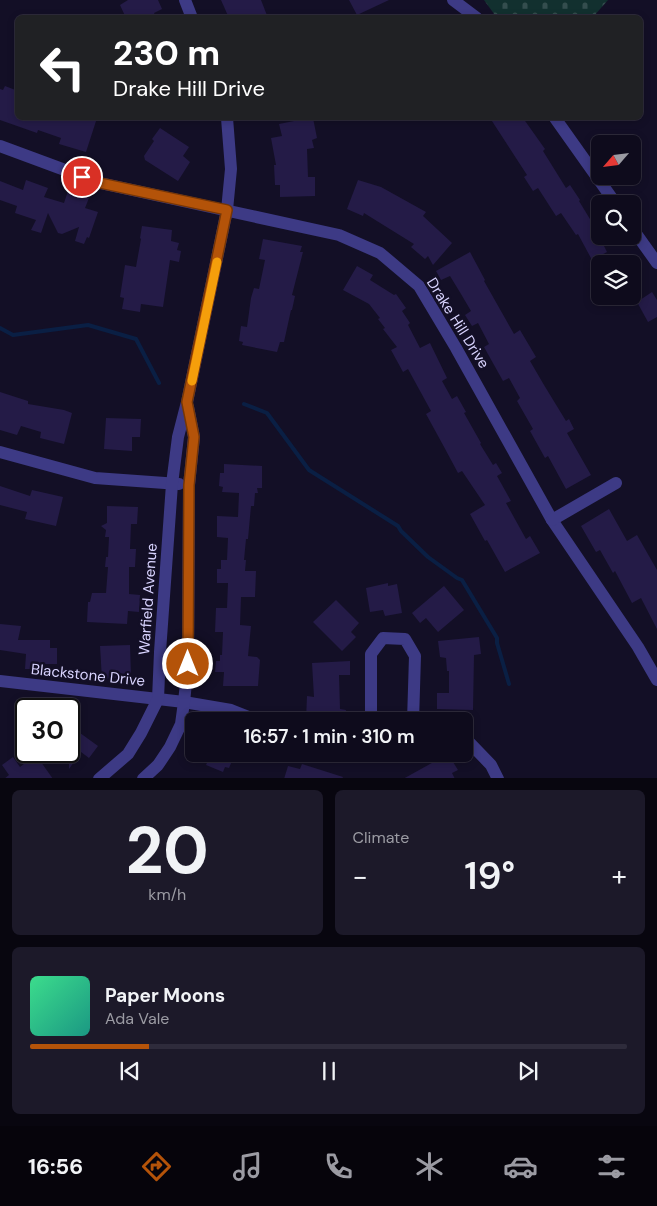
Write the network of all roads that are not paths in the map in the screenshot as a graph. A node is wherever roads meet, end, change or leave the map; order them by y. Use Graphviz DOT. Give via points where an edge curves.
graph roads {
  1 [pos="185,0"];
  2 [pos="454,0"];
  3 [pos="191,15"];
  4 [pos="473,15"];
  5 [pos="227,120"];
  6 [pos="556,120"];
  7 [pos="0,146"];
  8 [pos="610,195"];
  9 [pos="227,210"];
  10 [pos="641,241"];
  11 [pos="657,263"];
  12 [pos="187,402"];
  13 [pos="0,452"];
  14 [pos="616,483"];
  15 [pos="172,484"];
  16 [pos="189,485"];
  17 [pos="552,520"];
  18 [pos="657,680"];
  19 [pos="0,681"];
  20 [pos="158,699"];
  21 [pos="184,702"];
  22 [pos="236,712"];
  23 [pos="371,712"];
  24 [pos="413,712"];
  25 [pos="473,747"];
  26 [pos="99,778"];
  27 [pos="143,778"];
  28 [pos="498,778"];
  1 -- 3 [label="street"];
  2 -- 4 [label="street"];
  5 -- 9 [label="street, Warfield Avenue" via="231,169"];
  6 -- 8 [label="street"];
  7 -- 9 [label="street, Drake Hill Drive" via="100,183"];
  9 -- 12 [label="street, Warfield Avenue"];
  9 -- 17 [label="street, Drake Hill Drive" via="338,234 380,252 419,286"];
  10 -- 11 [label="street"];
  12 -- 15 [label="street, Warfield Avenue" via="178,437"];
  12 -- 16 [label="street, Warfield Avenue" via="194,437"];
  13 -- 15 [label="street" via="95,478"];
  14 -- 17 [label="street"];
  15 -- 16 [label="street"];
  15 -- 20 [label="street, Warfield Avenue"];
  16 -- 21 [label="street, Warfield Avenue" via="188,664"];
  17 -- 18 [label="street, Drake Hill Drive"];
  19 -- 20 [label="street, Blackstone Drive"];
  20 -- 21 [label="street, Blackstone Drive"];
  20 -- 26 [label="street, Warfield Avenue" via="128,754"];
  21 -- 22 [label="street, Blackstone Drive"];
  21 -- 27 [label="street, Warfield Avenue" via="181,724 170,747 158,765"];
  23 -- 24 [label="street" via="370,654 383,638 405,640 415,656"];
  25 -- 28 [label="street"];
}
